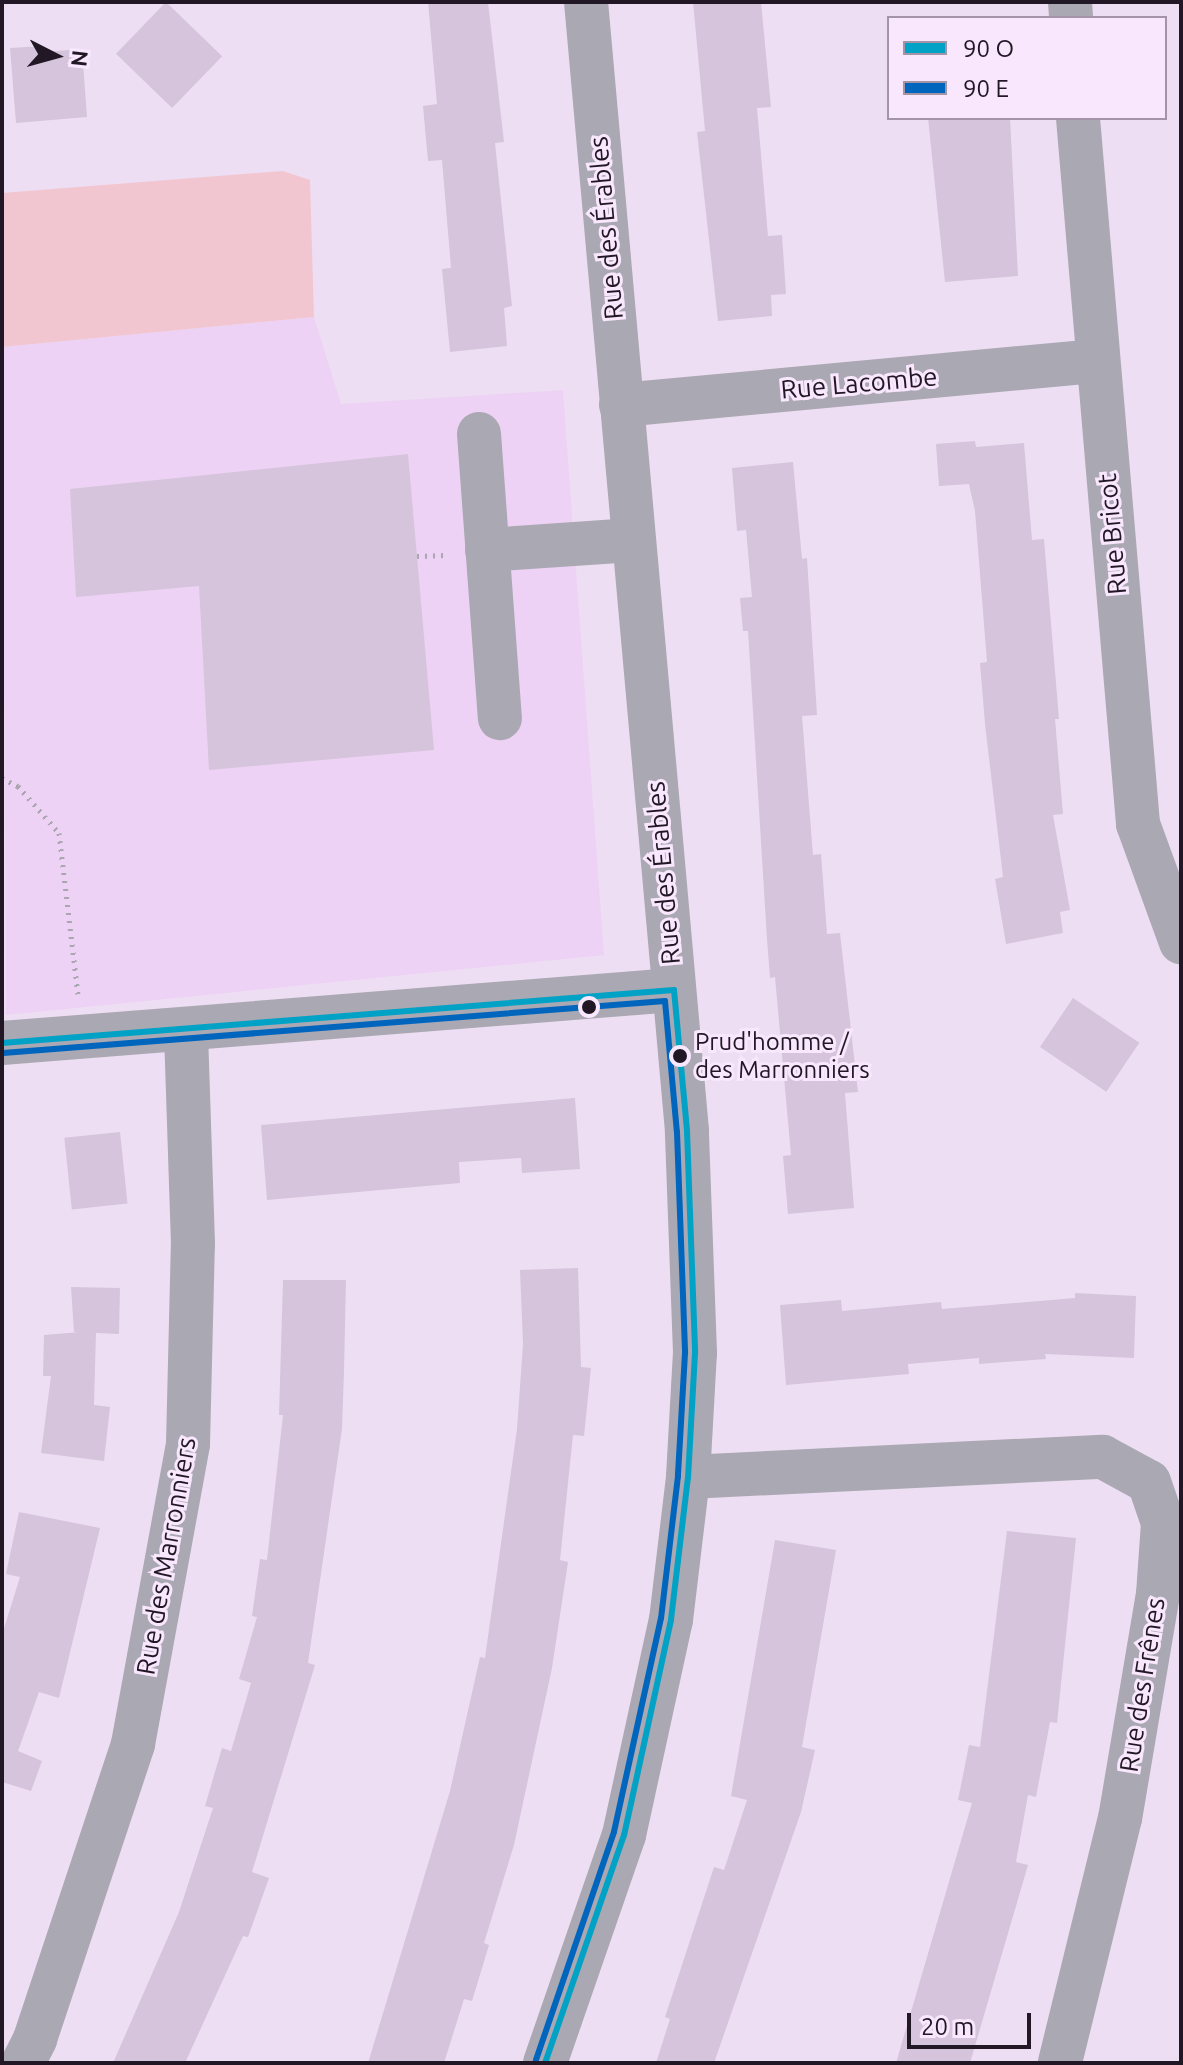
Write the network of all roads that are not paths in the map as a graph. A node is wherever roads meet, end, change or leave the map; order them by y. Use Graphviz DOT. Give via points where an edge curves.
graph roads {
  1 [pos="586,2"];
  2 [pos="1078,120"];
  3 [pos="1097,361"];
  4 [pos="621,405"];
  5 [pos="479,434"];
  6 [pos="633,540"];
  7 [pos="471,552"];
  8 [pos="500,718"];
  9 [pos="1181,942"];
  10 [pos="674,990"];
  11 [pos="186,1029"];
  12 [pos="2,1043"];
  13 [pos="688,1477"];
  14 [pos="23,2063"];
  15 [pos="545,2063"];
  16 [pos="1060,2063"];
  1 -- 4 [label="street, Rue des Érables"];
  2 -- 3 [label="street, Rue Bricot"];
  3 -- 4 [label="street, Rue Lacombe"];
  3 -- 9 [label="street, Rue Bricot" via="1138,824"];
  4 -- 6 [label="street, Rue des Érables"];
  5 -- 7 [label="street"];
  6 -- 7 [label="street"];
  6 -- 10 [label="street, Rue des Érables"];
  7 -- 8 [label="street"];
  10 -- 11 [label="street"];
  10 -- 13 [label="street, Rue des Érables" via="693,1254 695,1353"];
  11 -- 12 [label="street"];
  11 -- 14 [label="street, Rue des Marronniers" via="193,1244 188,1444 133,1744"];
  13 -- 15 [label="street, Rue des Érables" via="671,1620 624,1835"];
  13 -- 16 [label="street, Rue des Frênes" via="1103,1457 1149,1482 1163,1523 1158,1594 1120,1818"];
}
